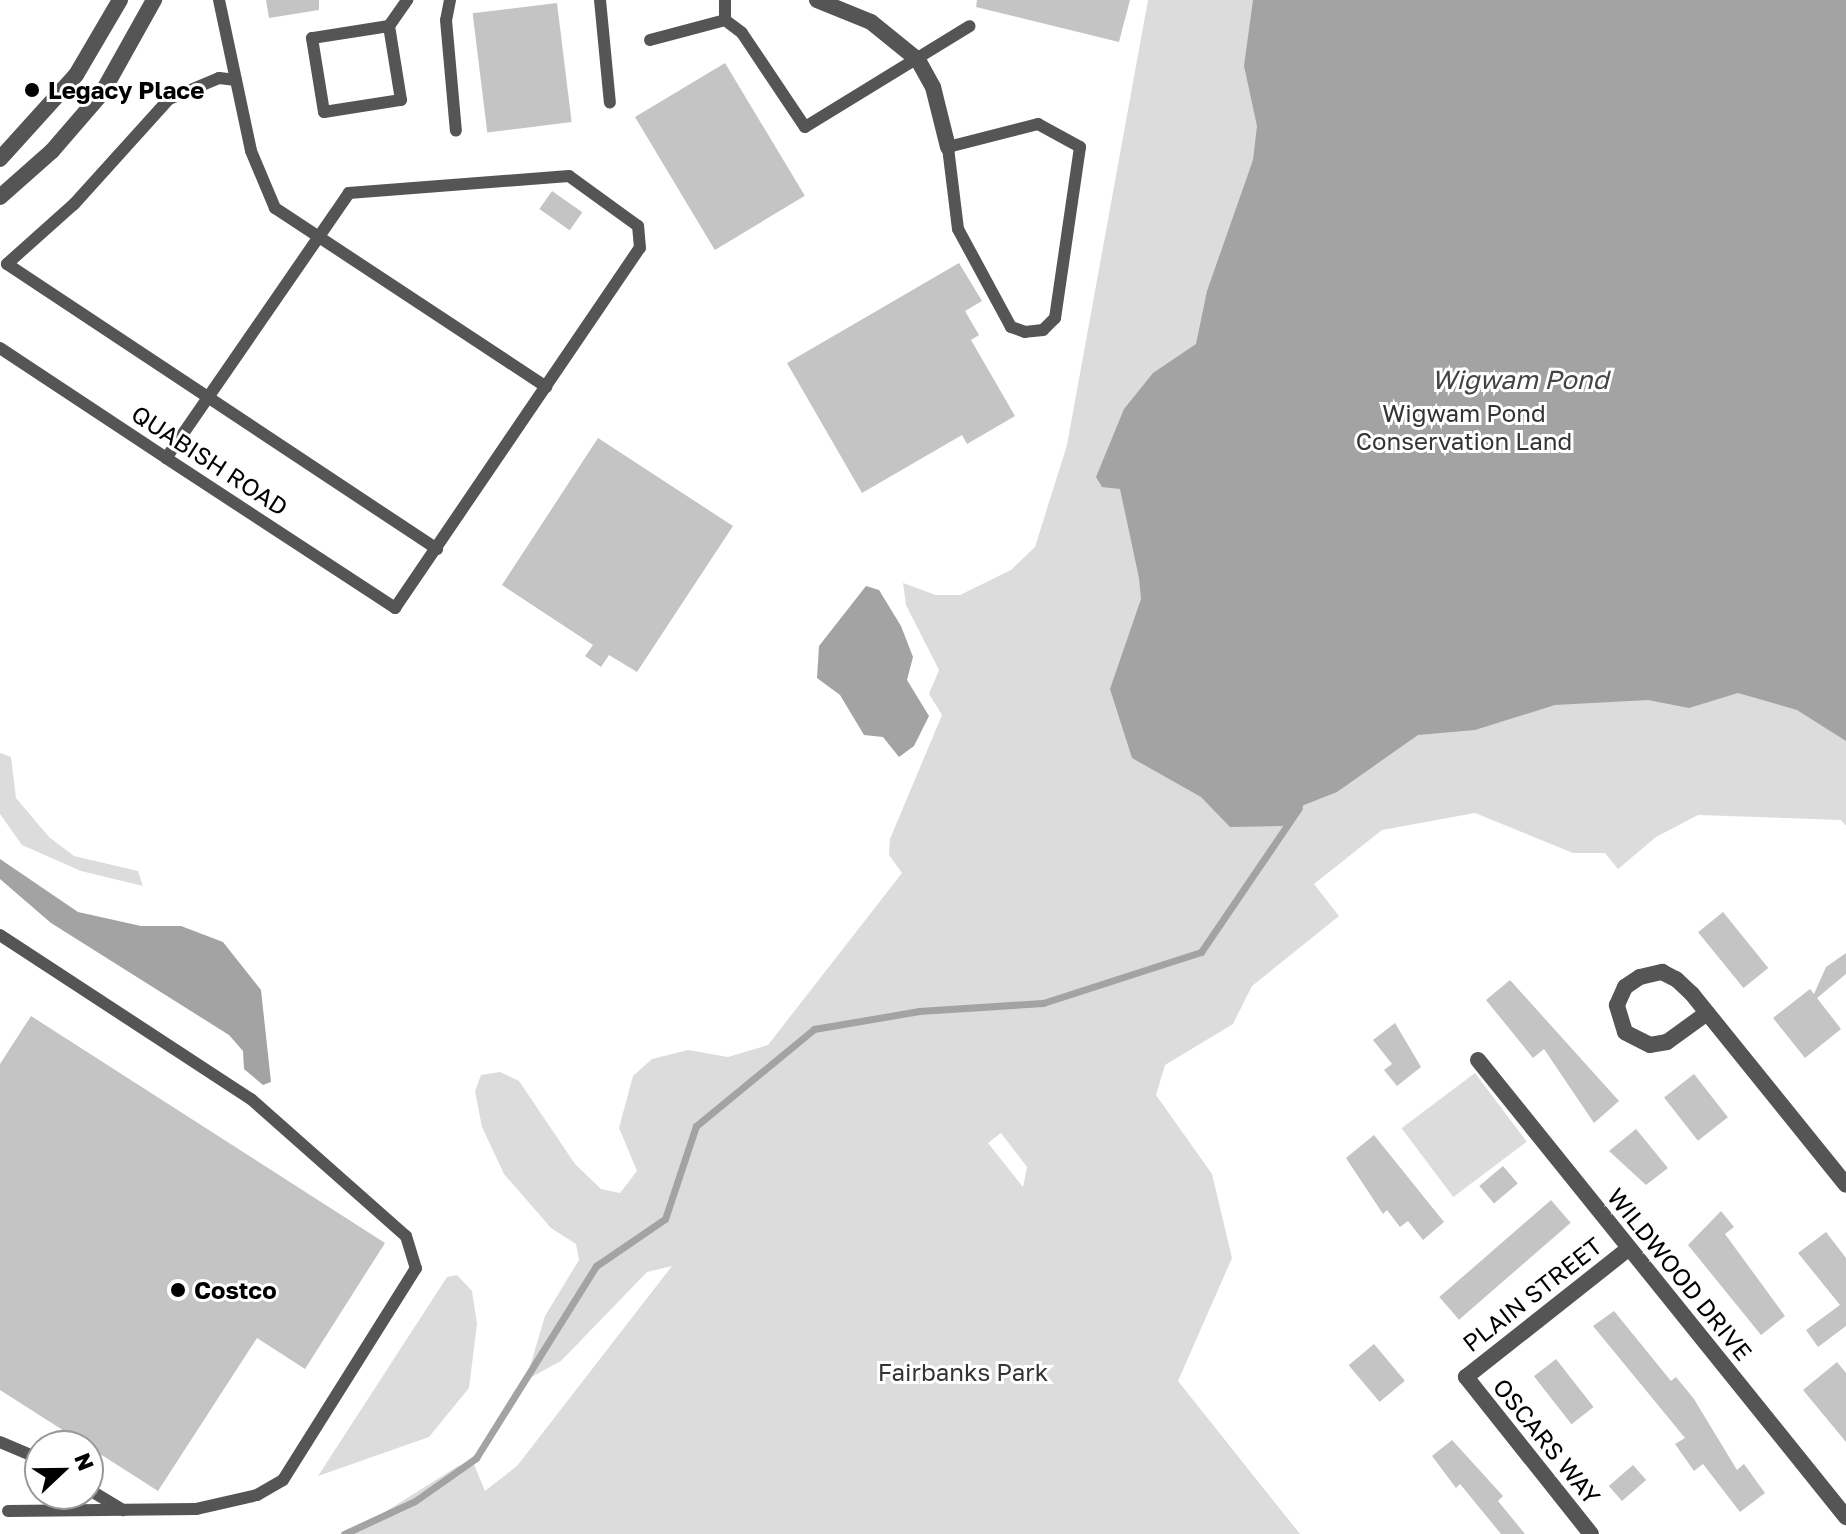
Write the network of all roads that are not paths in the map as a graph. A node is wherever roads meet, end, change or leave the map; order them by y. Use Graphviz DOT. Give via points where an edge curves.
graph roads {
  1 [pos="120,0"];
  2 [pos="154,0"];
  3 [pos="219,0"];
  4 [pos="407,0"];
  5 [pos="450,0"];
  6 [pos="600,0"];
  7 [pos="725,0"];
  8 [pos="817,0"];
  9 [pos="725,20"];
  10 [pos="389,26"];
  11 [pos="970,26"];
  12 [pos="650,40"];
  13 [pos="918,60"];
  14 [pos="236,80"];
  15 [pos="610,103"];
  16 [pos="456,131"];
  17 [pos="948,147"];
  18 [pos="0,159"];
  19 [pos="0,197"];
  20 [pos="317,239"];
  21 [pos="0,348"];
  22 [pos="546,387"];
  23 [pos="208,397"];
  24 [pos="166,458"];
  25 [pos="437,549"];
  26 [pos="2,940"];
  27 [pos="1707,1013"];
  28 [pos="1478,1060"];
  29 [pos="1846,1185"];
  30 [pos="1628,1249"];
  31 [pos="1466,1377"];
  32 [pos="0,1442"];
  33 [pos="24,1452"];
  34 [pos="104,1499"];
  35 [pos="8,1511"];
  36 [pos="125,1511"];
  37 [pos="1846,1517"];
  38 [pos="1591,1534"];
  1 -- 18 [label="street" via="76,75"];
  2 -- 19 [label="street" via="102,93 52,151"];
  3 -- 14 [label="lane"];
  4 -- 10 [label="lane"];
  5 -- 16 [label="lane" via="446,20"];
  6 -- 15 [label="lane"];
  7 -- 9 [label="lane"];
  8 -- 13 [label="street" via="871,22"];
  9 -- 12 [label="lane"];
  9 -- 13 [label="lane" via="742,33 805,127"];
  10 -- 10 [label="lane" via="312,38 324,112 401,100"];
  11 -- 13 [label="lane"];
  13 -- 17 [label="street" via="933,87"];
  14 -- 20 [label="lane" via="264,188 275,208"];
  14 -- 23 [label="lane" via="219,78 169,99 101,177 7,264"];
  17 -- 17 [label="lane" via="1038,124 1080,147 1055,318 1043,330 1011,327 958,229"];
  20 -- 22 [label="lane"];
  20 -- 22 [label="lane" via="349,193 569,176 638,226 640,248"];
  20 -- 23 [label="lane"];
  21 -- 24 [label="lane, QUABISH ROAD"];
  22 -- 25 [label="lane"];
  23 -- 24 [label="lane"];
  23 -- 25 [label="lane"];
  24 -- 25 [label="lane, QUABISH ROAD" via="395,608"];
  26 -- 36 [label="lane" via="251,1099 406,1236 414,1254 416,1268 283,1480 257,1495 196,1509"];
  27 -- 27 [label="street" via="1676,979 1647,974 1625,987 1617,1005 1621,1027 1633,1040 1662,1044"];
  27 -- 29 [label="street"];
  28 -- 30 [label="street, WILDWOOD DRIVE"];
  30 -- 31 [label="street, PLAIN STREET"];
  30 -- 37 [label="street, WILDWOOD DRIVE"];
  31 -- 38 [label="street, OSCARS WAY"];
  32 -- 33 [label="lane"];
  34 -- 36 [label="lane"];
  35 -- 36 [label="lane"];
}
